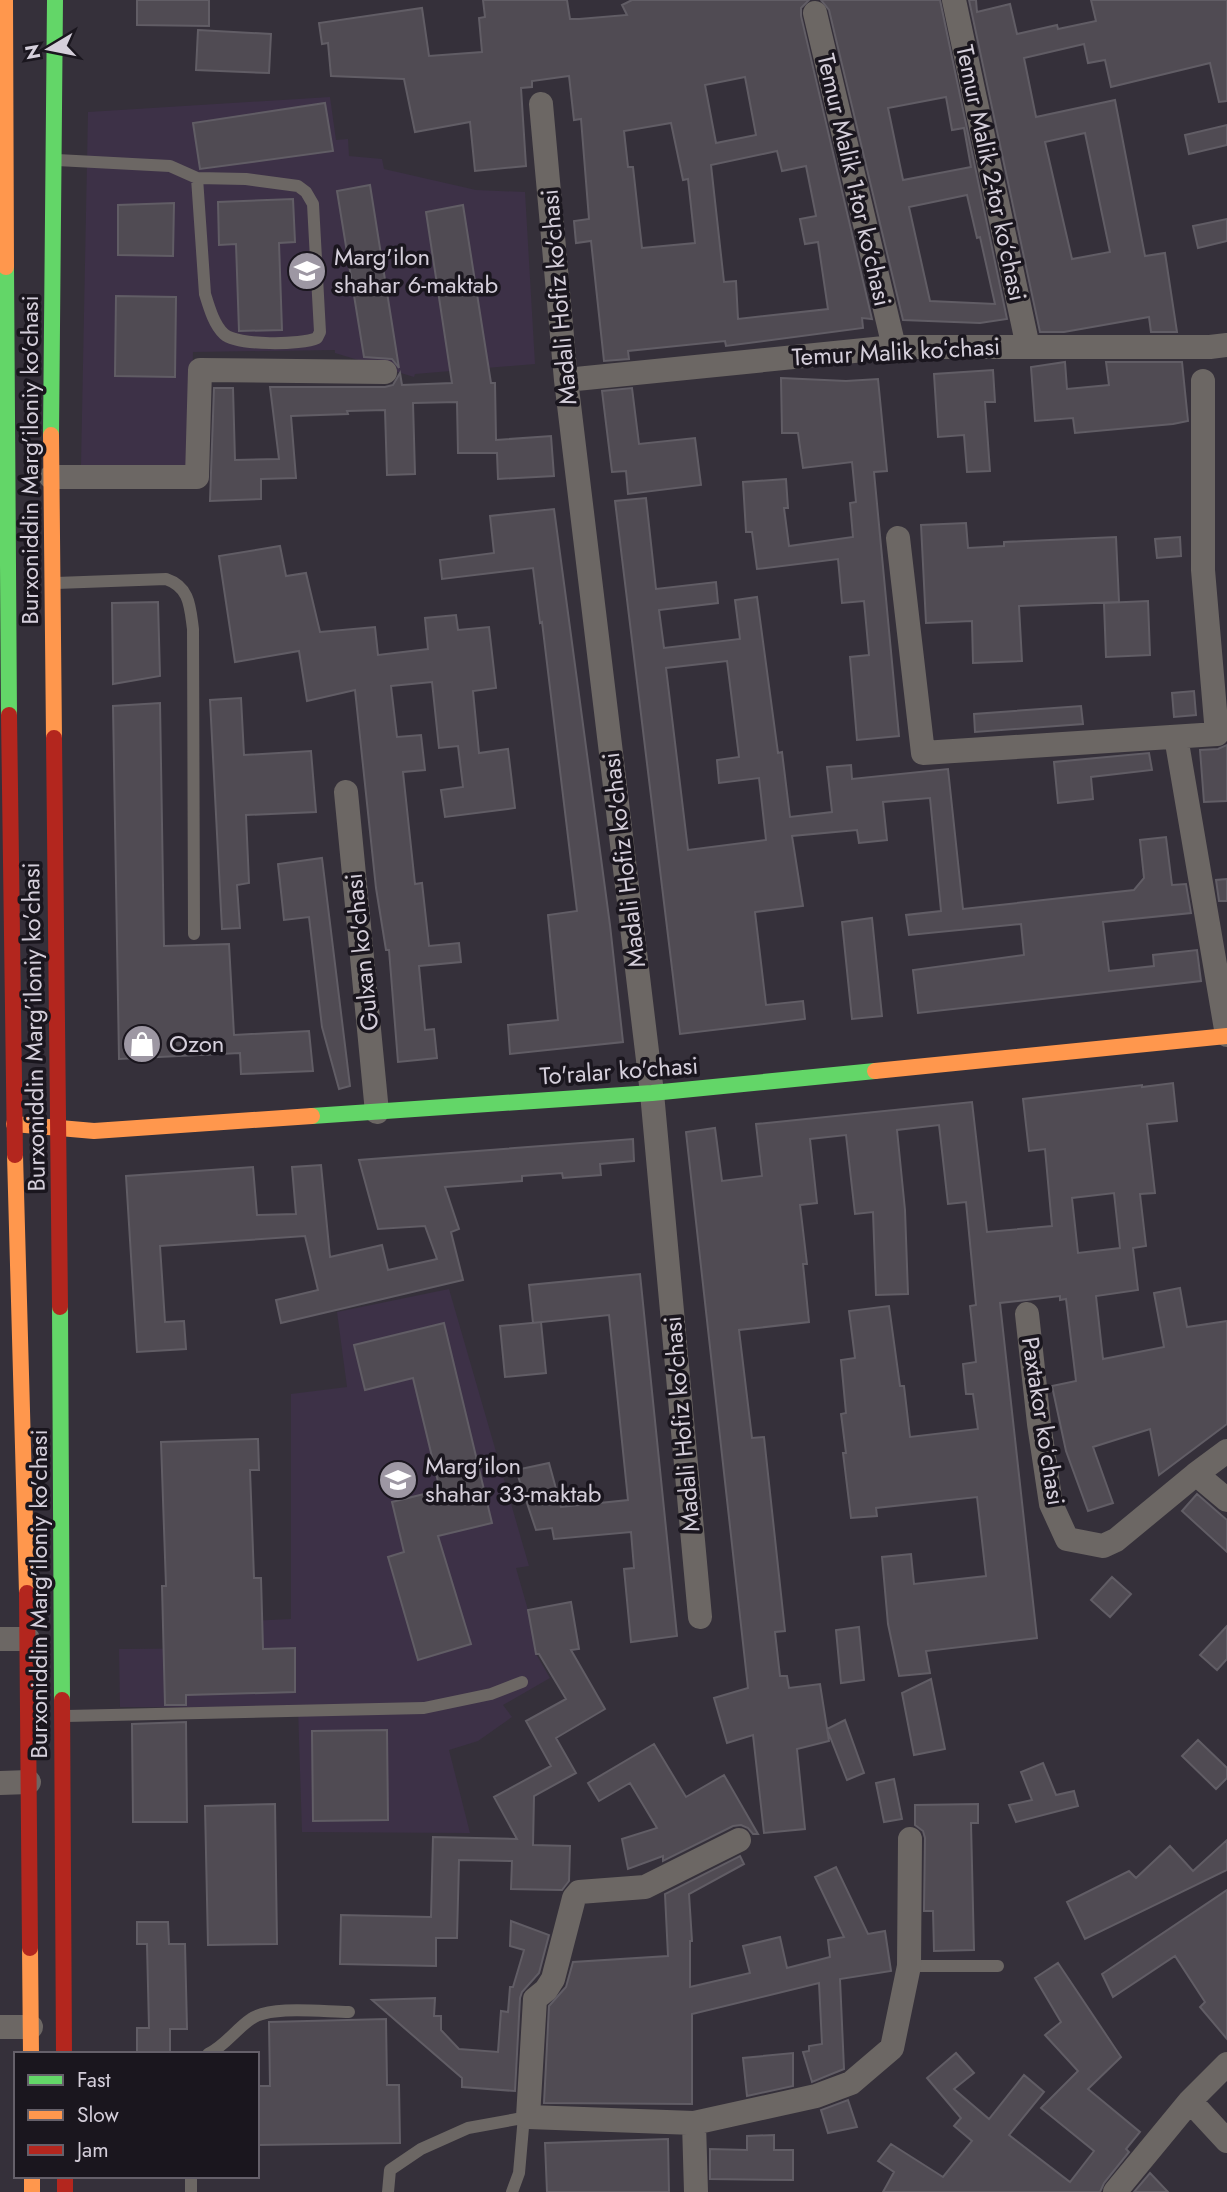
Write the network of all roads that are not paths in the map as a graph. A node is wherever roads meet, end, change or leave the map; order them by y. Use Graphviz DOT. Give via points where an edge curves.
graph roads {
  1 [pos="5,0"];
  2 [pos="55,0"];
  3 [pos="954,0"];
  4 [pos="815,13"];
  5 [pos="541,104"];
  6 [pos="54,160"];
  7 [pos="197,178"];
  8 [pos="3,339"];
  9 [pos="1227,345"];
  10 [pos="894,347"];
  11 [pos="1028,347"];
  12 [pos="385,372"];
  13 [pos="566,380"];
  14 [pos="1203,381"];
  15 [pos="51,477"];
  16 [pos="3,532"];
  17 [pos="898,538"];
  18 [pos="52,583"];
  19 [pos="1176,737"];
  20 [pos="5,741"];
  21 [pos="346,792"];
  22 [pos="194,934"];
  23 [pos="1227,1036"];
  24 [pos="13,1042"];
  25 [pos="652,1093"];
  26 [pos="377,1112"];
  27 [pos="13,1124"];
  28 [pos="59,1128"];
  29 [pos="1027,1314"];
  30 [pos="1227,1451"];
  31 [pos="1196,1474"];
  32 [pos="1227,1500"];
  33 [pos="700,1617"];
  34 [pos="0,1639"];
  35 [pos="28,1639"];
  36 [pos="522,1682"];
  37 [pos="62,1716"];
  38 [pos="29,1782"];
  39 [pos="0,1783"];
  40 [pos="739,1839"];
  41 [pos="910,1839"];
  42 [pos="909,1966"];
  43 [pos="998,1966"];
  44 [pos="349,2012"];
  45 [pos="0,2027"];
  46 [pos="31,2027"];
  47 [pos="31,2052"];
  48 [pos="64,2052"];
  49 [pos="212,2052"];
  50 [pos="1227,2064"];
  51 [pos="1190,2101"];
  52 [pos="526,2117"];
  53 [pos="694,2123"];
  54 [pos="1227,2141"];
  55 [pos="388,2192"];
  56 [pos="512,2192"];
  57 [pos="696,2192"];
  58 [pos="1115,2192"];
  1 -- 8 [label="main road, Burxoniddin Marg’iloniy ko’chasi"];
  2 -- 6 [label="main road, Burxoniddin Marg’iloniy ko’chasi"];
  3 -- 11 [label="street, Temur Malik 2-tor ko‘chasi"];
  4 -- 10 [label="street, Temur Malik 1-tor ko‘chasi"];
  5 -- 13 [label="street, Madali Hofiz ko'chasi"];
  6 -- 7 [label="lane" via="170,166"];
  6 -- 15 [label="main road, Burxoniddin Marg’iloniy ko’chasi"];
  7 -- 7 [label="lane" via="298,186 310,197 317,338 240,342 225,335 205,294"];
  8 -- 16 [label="main road, Burxoniddin Marg’iloniy ko’chasi"];
  9 -- 11 [label="street, Temur Malik koʻchasi"];
  10 -- 11 [label="street, Temur Malik koʻchasi"];
  10 -- 13 [label="street, Temur Malik koʻchasi"];
  12 -- 15 [label="street" via="200,370 197,477"];
  13 -- 25 [label="street, Madali Hofiz ko'chasi"];
  14 -- 19 [label="street" via="1203,570 1217,734"];
  15 -- 18 [label="main road, Burxoniddin Marg’iloniy ko’chasi"];
  16 -- 20 [label="main road, Burxoniddin Marg’iloniy ko’chasi"];
  17 -- 19 [label="street" via="923,754"];
  18 -- 22 [label="lane" via="166,579 184,589 190,602"];
  18 -- 28 [label="main road, Burxoniddin Marg’iloniy ko’chasi" via="52,1044"];
  19 -- 23 [label="street"];
  20 -- 24 [label="main road, Burxoniddin Marg’iloniy ko’chasi"];
  21 -- 26 [label="street, Gulxan ko'chasi"];
  23 -- 25 [label="main road, To'ralar ko'chasi"];
  24 -- 27 [label="main road, Burxoniddin Marg’iloniy ko’chasi"];
  25 -- 26 [label="main road, To'ralar ko'chasi"];
  25 -- 33 [label="street, Madali Hofiz ko'chasi"];
  26 -- 28 [label="main road, To'ralar ko'chasi" via="94,1131"];
  27 -- 28 [label="main road, To'ralar ko'chasi"];
  27 -- 35 [label="main road, Burxoniddin Marg’iloniy ko’chasi"];
  28 -- 37 [label="main road, Burxoniddin Marg’iloniy ko’chasi"];
  29 -- 31 [label="street, Paxtakor koʻchasi" via="1051,1504 1067,1539 1103,1546 1116,1540"];
  30 -- 31 [label="street"];
  31 -- 32 [label="street"];
  34 -- 35 [label="street"];
  35 -- 38 [label="main road, Burxoniddin Marg’iloniy ko’chasi"];
  36 -- 37 [label="lane" via="424,1709"];
  37 -- 48 [label="main road, Burxoniddin Marg’iloniy ko’chasi"];
  38 -- 39 [label="street"];
  38 -- 46 [label="main road, Burxoniddin Marg’iloniy ko’chasi"];
  40 -- 52 [label="street" via="645,1887 579,1892 574,1898 553,1979 535,1999"];
  41 -- 42 [label="street"];
  42 -- 43 [label="lane"];
  42 -- 53 [label="street" via="892,2048 850,2082 816,2096"];
  44 -- 49 [label="lane" via="273,2011 253,2017"];
  45 -- 46 [label="street"];
  46 -- 47 [label="main road, Burxoniddin Marg’iloniy ko’chasi"];
  50 -- 51 [label="street"];
  51 -- 54 [label="street"];
  51 -- 58 [label="street"];
  52 -- 53 [label="street"];
  52 -- 55 [label="lane" via="468,2128 421,2148 390,2171"];
  52 -- 56 [label="lane"];
  53 -- 57 [label="street"];
}
